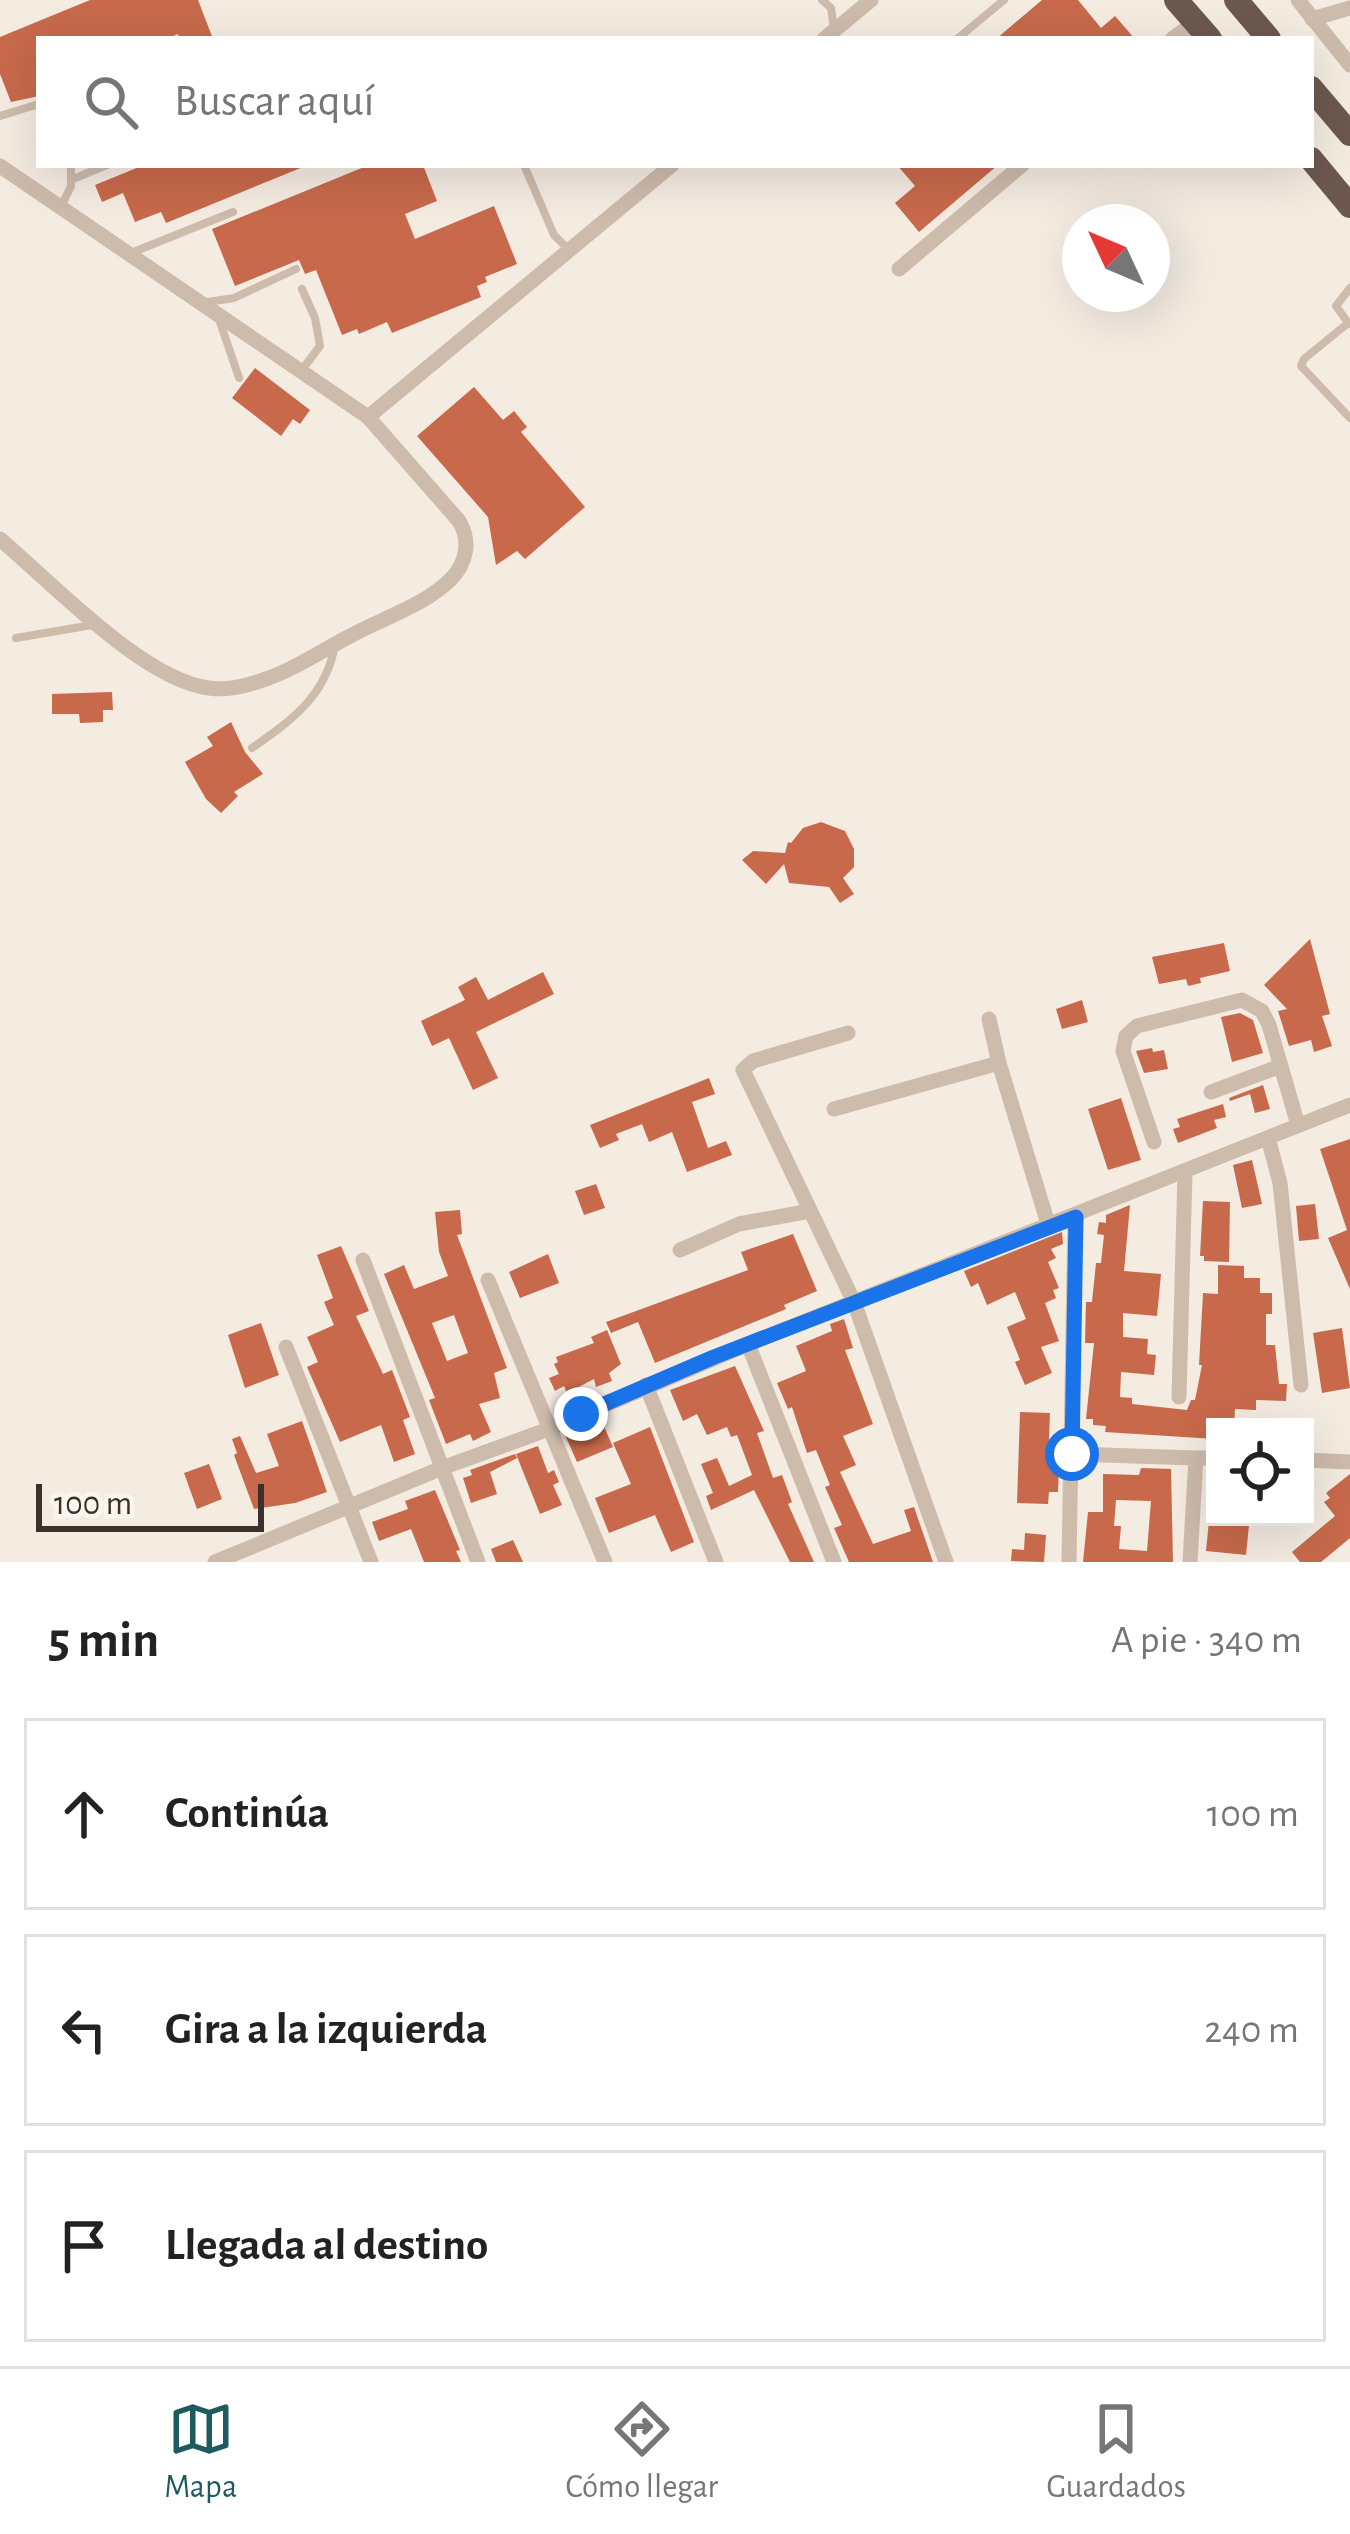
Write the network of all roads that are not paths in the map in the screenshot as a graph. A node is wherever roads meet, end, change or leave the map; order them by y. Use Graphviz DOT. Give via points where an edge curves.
graph roads {
  1 [pos="822,0"];
  2 [pos="871,0"];
  3 [pos="1004,0"];
  4 [pos="1176,0"];
  5 [pos="1236,0"];
  6 [pos="1298,0"];
  7 [pos="1350,8"];
  8 [pos="1312,19"];
  9 [pos="1203,30"];
  10 [pos="829,34"];
  11 [pos="961,36"];
  12 [pos="1266,36"];
  13 [pos="1350,65"];
  14 [pos="1314,92"];
  15 [pos="36,105"];
  16 [pos="0,116"];
  17 [pos="1350,134"];
  18 [pos="1314,163"];
  19 [pos="0,166"];
  20 [pos="71,168"];
  21 [pos="100,168"];
  22 [pos="525,168"];
  23 [pos="668,168"];
  24 [pos="1018,168"];
  25 [pos="73,179"];
  26 [pos="1350,206"];
  27 [pos="61,207"];
  28 [pos="233,212"];
  29 [pos="569,250"];
  30 [pos="130,254"];
  31 [pos="899,268"];
  32 [pos="296,269"];
  33 [pos="1350,287"];
  34 [pos="302,289"];
  35 [pos="207,306"];
  36 [pos="1349,324"];
  37 [pos="301,371"];
  38 [pos="238,378"];
  39 [pos="368,417"];
  40 [pos="1350,418"];
  41 [pos="0,539"];
  42 [pos="96,624"];
  43 [pos="16,638"];
  44 [pos="335,644"];
  45 [pos="252,748"];
  46 [pos="988,1019"];
  47 [pos="848,1033"];
  48 [pos="999,1063"];
  49 [pos="1281,1066"];
  50 [pos="1211,1092"];
  51 [pos="1350,1106"];
  52 [pos="834,1108"];
  53 [pos="1298,1125"];
  54 [pos="1268,1138"];
  55 [pos="1154,1142"];
  56 [pos="1185,1172"];
  57 [pos="810,1211"];
  58 [pos="1076,1217"];
  59 [pos="1049,1227"];
  60 [pos="680,1250"];
  61 [pos="363,1260"];
  62 [pos="488,1280"];
  63 [pos="854,1302"];
  64 [pos="748,1344"];
  65 [pos="286,1347"];
  66 [pos="646,1385"];
  67 [pos="1301,1385"];
  68 [pos="1179,1397"];
  69 [pos="549,1429"];
  70 [pos="1072,1454"];
  71 [pos="1196,1458"];
  72 [pos="1206,1458"];
  73 [pos="1314,1460"];
  74 [pos="1350,1462"];
  75 [pos="442,1468"];
  76 [pos="350,1508"];
  77 [pos="242,1557"];
  78 [pos="214,1562"];
  79 [pos="371,1562"];
  80 [pos="478,1562"];
  81 [pos="605,1562"];
  82 [pos="716,1562"];
  83 [pos="834,1562"];
  84 [pos="946,1562"];
  85 [pos="1069,1562"];
  86 [pos="1190,1562"];
  1 -- 10 [label="lane" via="831,8"];
  2 -- 10 [label="street"];
  3 -- 11 [label="lane"];
  4 -- 9 [label="highway"];
  5 -- 12 [label="highway"];
  6 -- 8 [label="street"];
  7 -- 8 [label="street"];
  8 -- 13 [label="street"];
  14 -- 17 [label="highway"];
  15 -- 16 [label="lane"];
  18 -- 26 [label="highway"];
  19 -- 27 [label="street"];
  20 -- 25 [label="lane"];
  21 -- 25 [label="lane"];
  22 -- 29 [label="lane" via="554,235"];
  23 -- 29 [label="street"];
  24 -- 31 [label="street"];
  25 -- 27 [label="lane"];
  27 -- 30 [label="street"];
  28 -- 30 [label="lane"];
  29 -- 39 [label="street"];
  30 -- 35 [label="street"];
  32 -- 35 [label="lane"];
  33 -- 36 [label="lane" via="1336,306"];
  34 -- 37 [label="lane" via="320,346"];
  35 -- 37 [label="street"];
  35 -- 38 [label="lane" via="223,326"];
  36 -- 40 [label="lane" via="1301,366"];
  37 -- 39 [label="street"];
  39 -- 44 [label="street" via="459,521 466,548 436,591"];
  41 -- 42 [label="street"];
  42 -- 43 [label="lane"];
  42 -- 44 [label="street" via="180,680 208,688 267,679"];
  44 -- 45 [label="lane" via="316,697"];
  46 -- 48 [label="street"];
  47 -- 57 [label="street" via="742,1070"];
  48 -- 52 [label="street"];
  48 -- 59 [label="street"];
  49 -- 50 [label="street"];
  49 -- 53 [label="street"];
  49 -- 55 [label="street" via="1253,1003 1137,1026 1124,1051"];
  51 -- 53 [label="street"];
  53 -- 54 [label="street"];
  54 -- 56 [label="street"];
  54 -- 67 [label="street"];
  56 -- 58 [label="street"];
  56 -- 68 [label="street"];
  57 -- 60 [label="street" via="739,1224"];
  57 -- 63 [label="street"];
  58 -- 59 [label="street"];
  58 -- 70 [label="street"];
  59 -- 63 [label="street"];
  61 -- 75 [label="street"];
  62 -- 69 [label="street"];
  63 -- 64 [label="street"];
  63 -- 84 [label="street"];
  64 -- 66 [label="street"];
  64 -- 83 [label="street"];
  65 -- 76 [label="street"];
  66 -- 69 [label="street"];
  66 -- 82 [label="street"];
  69 -- 75 [label="street"];
  69 -- 81 [label="street"];
  70 -- 71 [label="street"];
  70 -- 85 [label="street"];
  71 -- 72 [label="street"];
  71 -- 86 [label="street"];
  73 -- 74 [label="street"];
  75 -- 76 [label="street"];
  75 -- 80 [label="street"];
  76 -- 77 [label="street"];
  76 -- 79 [label="street"];
  77 -- 78 [label="street"];
}
